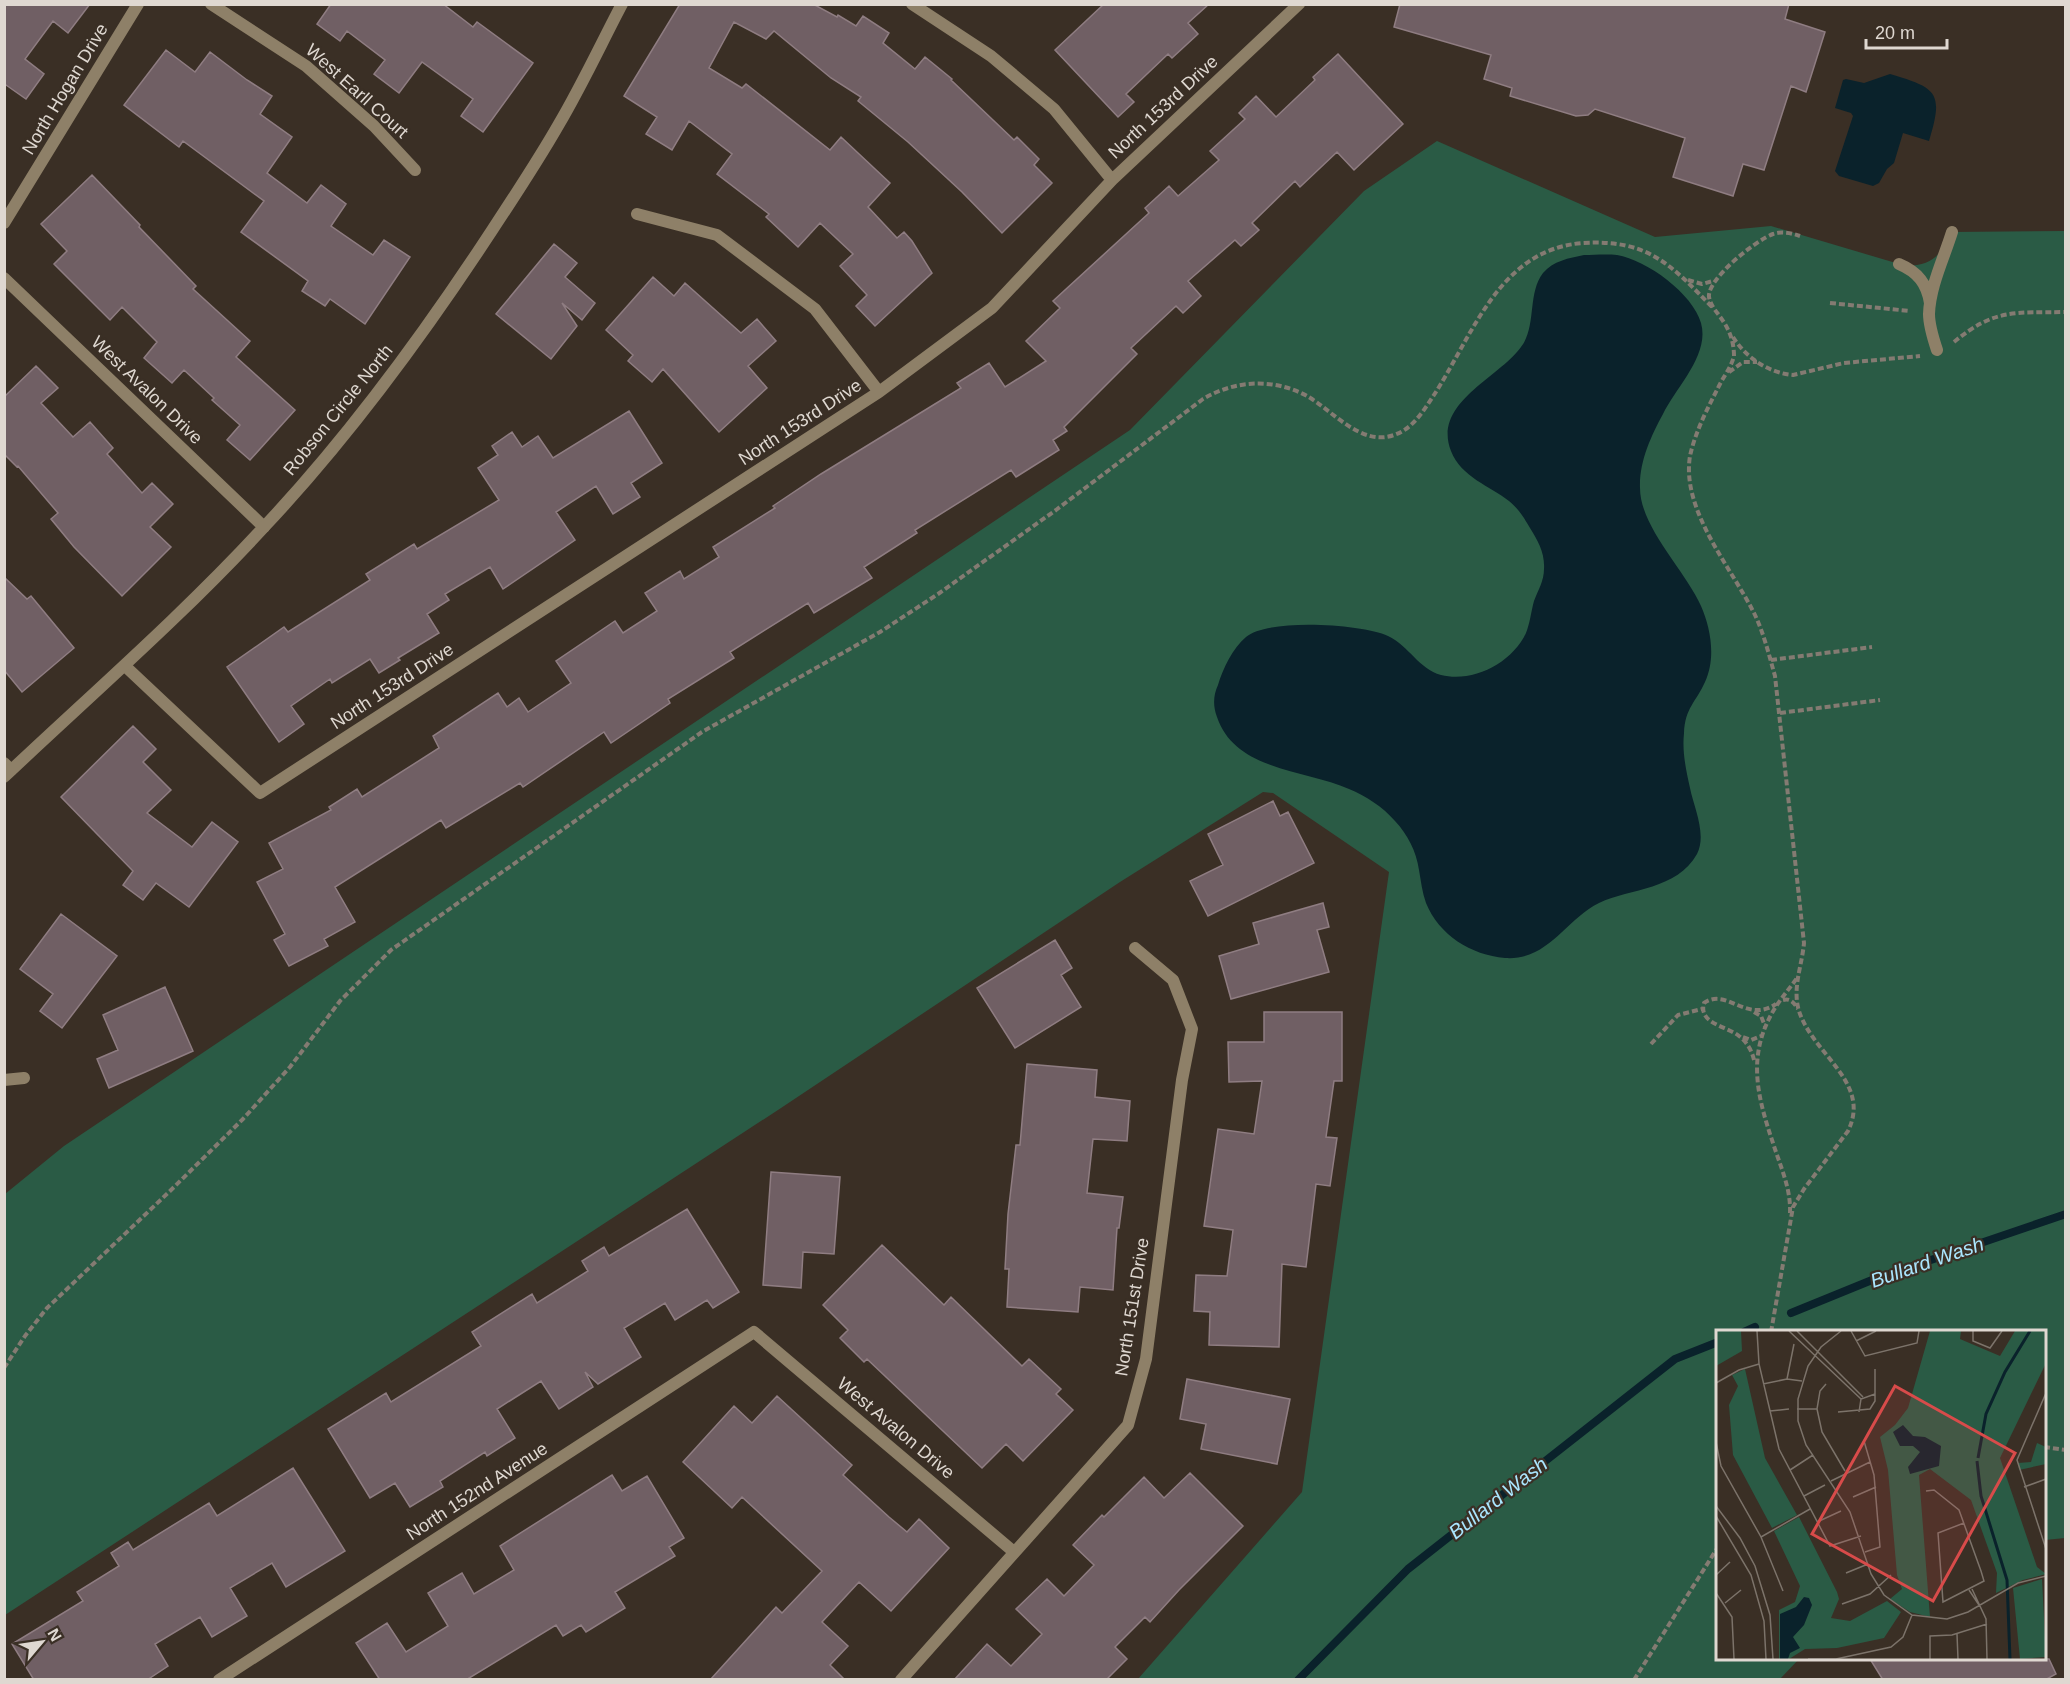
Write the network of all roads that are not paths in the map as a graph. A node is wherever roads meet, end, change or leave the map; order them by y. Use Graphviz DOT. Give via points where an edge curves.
graph roads {
  1 [pos="138,4"];
  2 [pos="211,4"];
  3 [pos="622,4"];
  4 [pos="912,4"];
  5 [pos="1299,4"];
  6 [pos="414,170"];
  7 [pos="1112,180"];
  8 [pos="637,214"];
  9 [pos="4,223"];
  10 [pos="1952,232"];
  11 [pos="1899,264"];
  12 [pos="4,278"];
  13 [pos="1930,310"];
  14 [pos="1937,350"];
  15 [pos="879,392"];
  16 [pos="264,527"];
  17 [pos="125,666"];
  18 [pos="7,770"];
  19 [pos="1135,948"];
  20 [pos="24,1078"];
  21 [pos="4,1080"];
  22 [pos="754,1332"];
  23 [pos="1014,1552"];
  24 [pos="219,1680"];
  25 [pos="901,1680"];
  1 -- 9 [label="street, North Hogan Drive"];
  2 -- 6 [label="street, West Earll Court" via="306,66 374,126"];
  3 -- 16 [label="street, Robson Circle North" via="560,123 466,270 383,385"];
  4 -- 7 [label="street" via="991,56 1054,109"];
  5 -- 7 [label="street, North 153rd Drive"];
  7 -- 15 [label="street, North 153rd Drive" via="992,309"];
  8 -- 15 [label="street" via="717,235 815,309"];
  10 -- 13 [label="street"];
  11 -- 13 [label="street" via="1922,281"];
  12 -- 16 [label="street, West Avalon Drive"];
  13 -- 14 [label="street"];
  15 -- 17 [label="street, North 153rd Drive" via="260,793"];
  16 -- 17 [label="street, Robson Circle North"];
  17 -- 18 [label="street, Robson Circle North"];
  19 -- 23 [label="street, North 151st Drive" via="1173,980 1192,1029 1146,1359 1128,1425"];
  20 -- 21 [label="street"];
  22 -- 23 [label="street, West Avalon Drive"];
  22 -- 24 [label="street, North 152nd Avenue"];
  23 -- 25 [label="street, North 151st Drive"];
}
